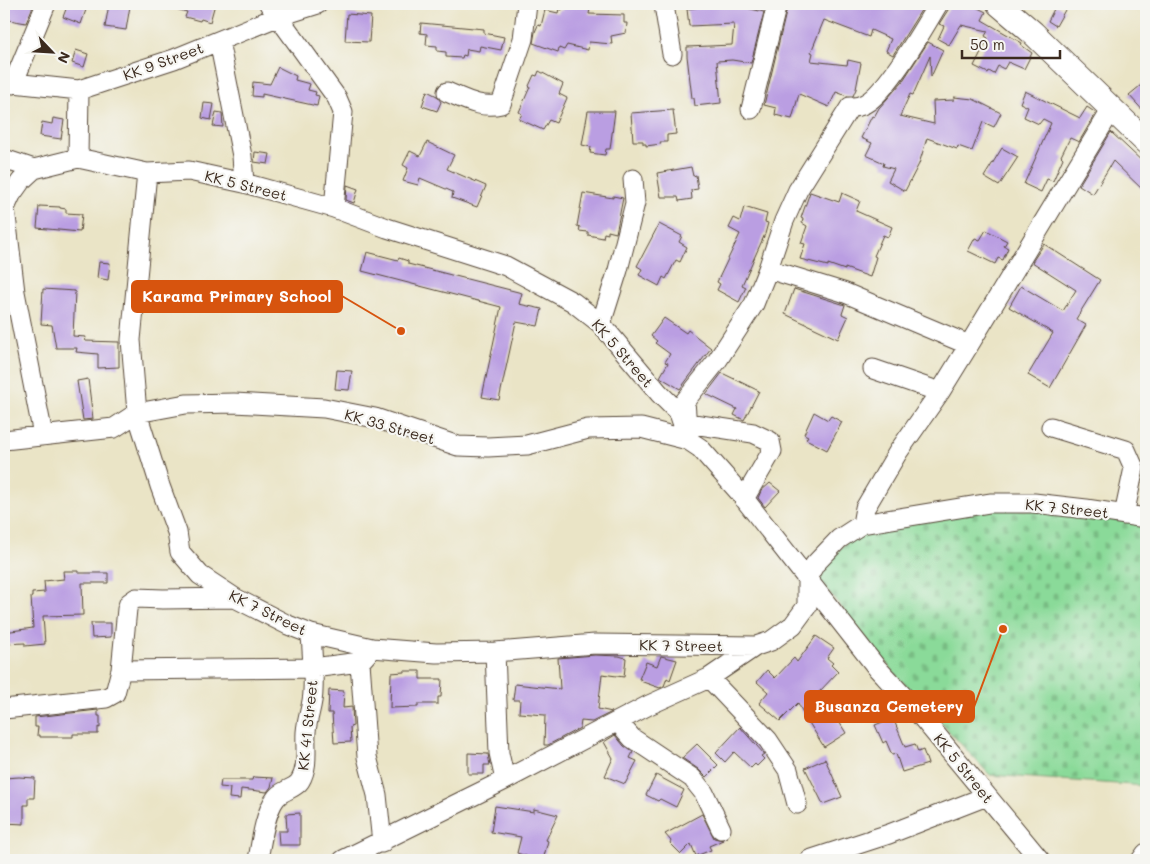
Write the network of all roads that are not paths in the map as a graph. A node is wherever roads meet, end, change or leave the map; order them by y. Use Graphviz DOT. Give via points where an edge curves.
graph roads {
  1 [pos="46,4"];
  2 [pos="318,4"];
  3 [pos="527,4"];
  4 [pos="663,4"];
  5 [pos="777,4"];
  6 [pos="938,4"];
  7 [pos="999,4"];
  8 [pos="273,11"];
  9 [pos="219,41"];
  10 [pos="672,54"];
  11 [pos="8,83"];
  12 [pos="80,90"];
  13 [pos="447,92"];
  14 [pos="752,109"];
  15 [pos="1112,109"];
  16 [pos="1146,142"];
  17 [pos="78,158"];
  18 [pos="4,160"];
  19 [pos="34,169"];
  20 [pos="147,173"];
  21 [pos="633,179"];
  22 [pos="244,183"];
  23 [pos="334,208"];
  24 [pos="768,270"];
  25 [pos="600,324"];
  26 [pos="970,345"];
  27 [pos="873,369"];
  28 [pos="940,392"];
  29 [pos="137,413"];
  30 [pos="1051,427"];
  31 [pos="687,431"];
  32 [pos="43,435"];
  33 [pos="4,440"];
  34 [pos="744,499"];
  35 [pos="1124,515"];
  36 [pos="1146,518"];
  37 [pos="862,524"];
  38 [pos="807,578"];
  39 [pos="235,598"];
  40 [pos="311,634"];
  41 [pos="756,646"];
  42 [pos="496,652"];
  43 [pos="366,655"];
  44 [pos="313,668"];
  45 [pos="121,670"];
  46 [pos="709,678"];
  47 [pos="4,709"];
  48 [pos="618,722"];
  49 [pos="505,780"];
  50 [pos="987,796"];
  51 [pos="797,804"];
  52 [pos="722,829"];
  53 [pos="382,842"];
  54 [pos="1146,852"];
  55 [pos="258,860"];
  56 [pos="343,860"];
  57 [pos="809,860"];
  58 [pos="1040,860"];
  59 [pos="1141,860"];
  1 -- 11 [label="street"];
  2 -- 8 [label="street, KK 9 Street"];
  3 -- 13 [label="street" via="523,39 501,104 479,105"];
  4 -- 10 [label="street"];
  5 -- 14 [label="street"];
  6 -- 24 [label="street" via="883,88 872,99 850,108 798,190"];
  7 -- 15 [label="main road"];
  8 -- 9 [label="street, KK 9 Street"];
  8 -- 23 [label="street" via="337,98 343,112"];
  9 -- 12 [label="street, KK 9 Street"];
  9 -- 22 [label="street" via="242,156"];
  11 -- 12 [label="street, KK 9 Street"];
  12 -- 17 [label="street"];
  15 -- 16 [label="main road"];
  15 -- 26 [label="street"];
  17 -- 19 [label="street"];
  17 -- 20 [label="street, KK 5 Street"];
  18 -- 19 [label="street"];
  19 -- 32 [label="street" via="16,188 5,208 15,292"];
  20 -- 22 [label="street, KK 5 Street" via="189,171"];
  20 -- 29 [label="street, KK 7 Street" via="131,340"];
  21 -- 25 [label="street" via="635,203"];
  22 -- 23 [label="street, KK 5 Street"];
  23 -- 25 [label="street, KK 5 Street" via="506,266 573,302"];
  24 -- 26 [label="street" via="843,292"];
  24 -- 31 [label="street" via="754,304 717,361 685,401"];
  25 -- 31 [label="street, KK 5 Street" via="679,413"];
  26 -- 28 [label="street"];
  27 -- 28 [label="street"];
  28 -- 37 [label="street" via="898,452 865,508"];
  29 -- 31 [label="street, KK 33 Street" via="186,404 324,408 375,418 458,446 488,447 527,444 588,429"];
  29 -- 32 [label="street, KK 33 Street" via="114,428"];
  29 -- 39 [label="street, KK 7 Street" via="177,532 180,552 200,575"];
  30 -- 35 [label="street" via="1126,450 1134,468"];
  31 -- 34 [label="street, KK 5 Street"];
  31 -- 34 [label="street, KK 33 Street" via="753,433 770,441 772,451"];
  32 -- 33 [label="street, KK 33 Street"];
  34 -- 38 [label="street, KK 5 Street"];
  35 -- 36 [label="street, KK 7 Street"];
  35 -- 37 [label="street, KK 7 Street" via="1034,503 990,503"];
  37 -- 38 [label="street, KK 7 Street" via="839,539 815,564"];
  38 -- 41 [label="street, KK 7 Street" via="807,606 793,625 771,641"];
  38 -- 50 [label="street, KK 5 Street" via="877,668 915,708"];
  39 -- 40 [label="street, KK 7 Street"];
  39 -- 45 [label="street" via="136,598 127,609"];
  40 -- 43 [label="street, KK 7 Street"];
  40 -- 44 [label="street, KK 41 Street"];
  41 -- 42 [label="street, KK 7 Street" via="595,644"];
  41 -- 46 [label="street, KK 7 Street"];
  42 -- 43 [label="street, KK 7 Street"];
  42 -- 49 [label="street" via="499,753"];
  43 -- 44 [label="street"];
  43 -- 53 [label="street" via="367,757 378,795"];
  44 -- 45 [label="street"];
  44 -- 55 [label="street, KK 41 Street" via="306,760 300,780 282,792 271,806"];
  45 -- 47 [label="street" via="115,693 106,698"];
  46 -- 48 [label="street, KK 7 Street"];
  46 -- 51 [label="street" via="768,740 788,770"];
  48 -- 49 [label="street, KK 7 Street"];
  48 -- 52 [label="street" via="632,738 692,778 704,793"];
  49 -- 53 [label="street, KK 7 Street"];
  50 -- 57 [label="street" via="889,834"];
  50 -- 58 [label="street, KK 5 Street"];
  53 -- 56 [label="street, KK 7 Street"];
  54 -- 59 [label="street"];
}
